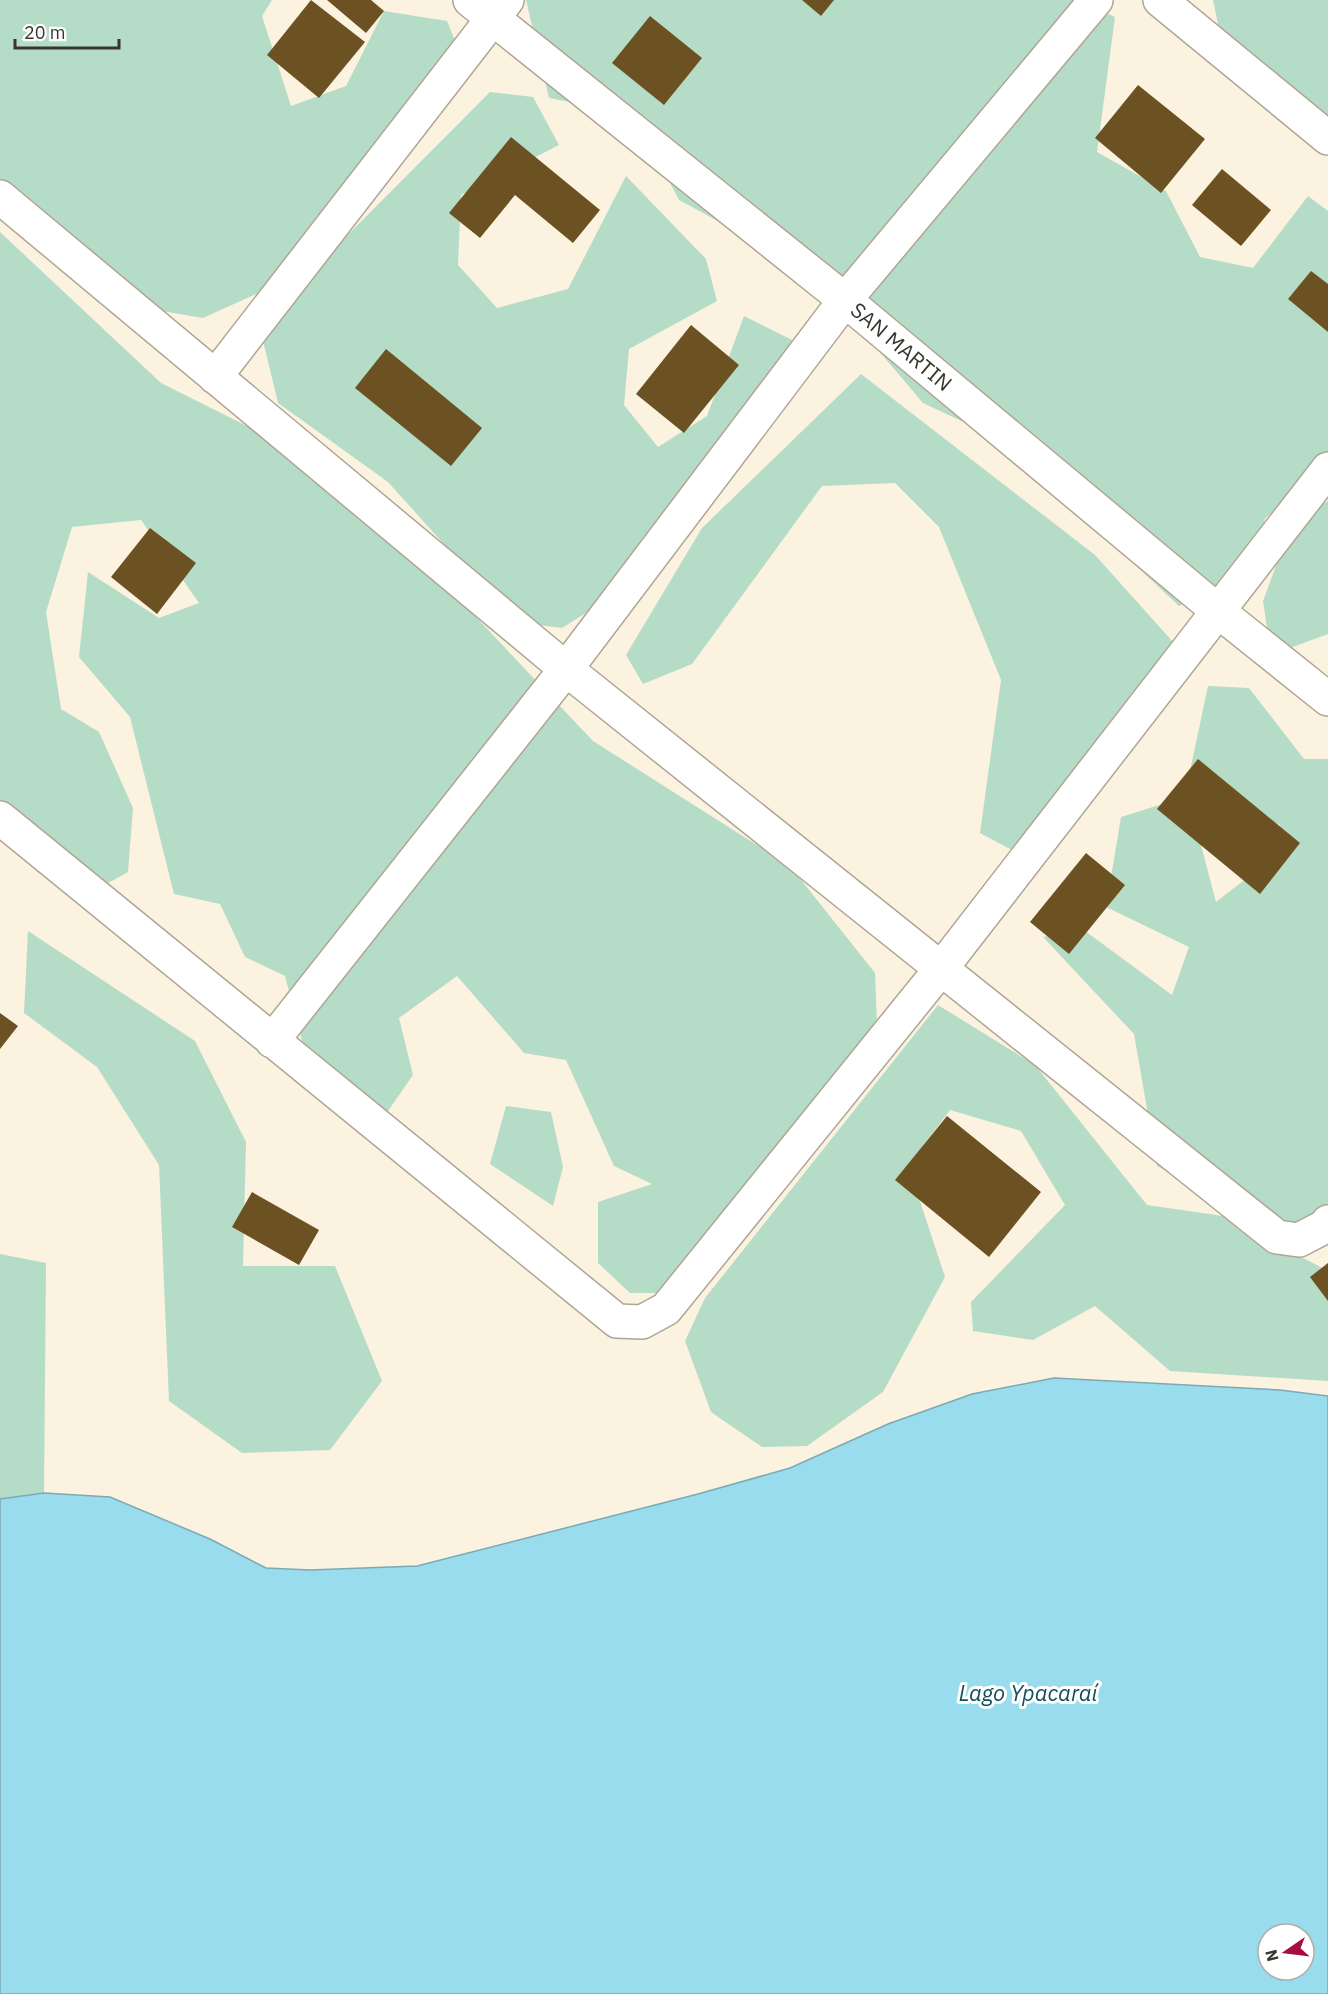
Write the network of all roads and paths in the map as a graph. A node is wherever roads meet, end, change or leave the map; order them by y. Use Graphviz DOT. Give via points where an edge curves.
graph roads {
  1 [pos="1096,0"];
  2 [pos="1160,0"];
  3 [pos="490,6"];
  4 [pos="1328,138"];
  5 [pos="0,197"];
  6 [pos="845,300"];
  7 [pos="215,377"];
  8 [pos="1328,469"];
  9 [pos="1218,611"];
  10 [pos="566,669"];
  11 [pos="1328,699"];
  12 [pos="0,818"];
  13 [pos="940,970"];
  14 [pos="272,1041"];
  15 [pos="1328,1222"];
  1 -- 6 [label="street"];
  2 -- 4 [label="street"];
  3 -- 6 [label="street, SAN MARTIN"];
  3 -- 7 [label="street"];
  5 -- 7 [label="street"];
  6 -- 9 [label="street, SAN MARTIN"];
  6 -- 10 [label="street"];
  7 -- 10 [label="street"];
  8 -- 9 [label="street"];
  9 -- 11 [label="street, SAN MARTIN"];
  9 -- 13 [label="street"];
  10 -- 13 [label="street"];
  10 -- 14 [label="street"];
  12 -- 14 [label="street"];
  13 -- 14 [label="street" via="666,1309 642,1322 617,1321"];
  13 -- 15 [label="street" via="1277,1237 1299,1240"];
}
